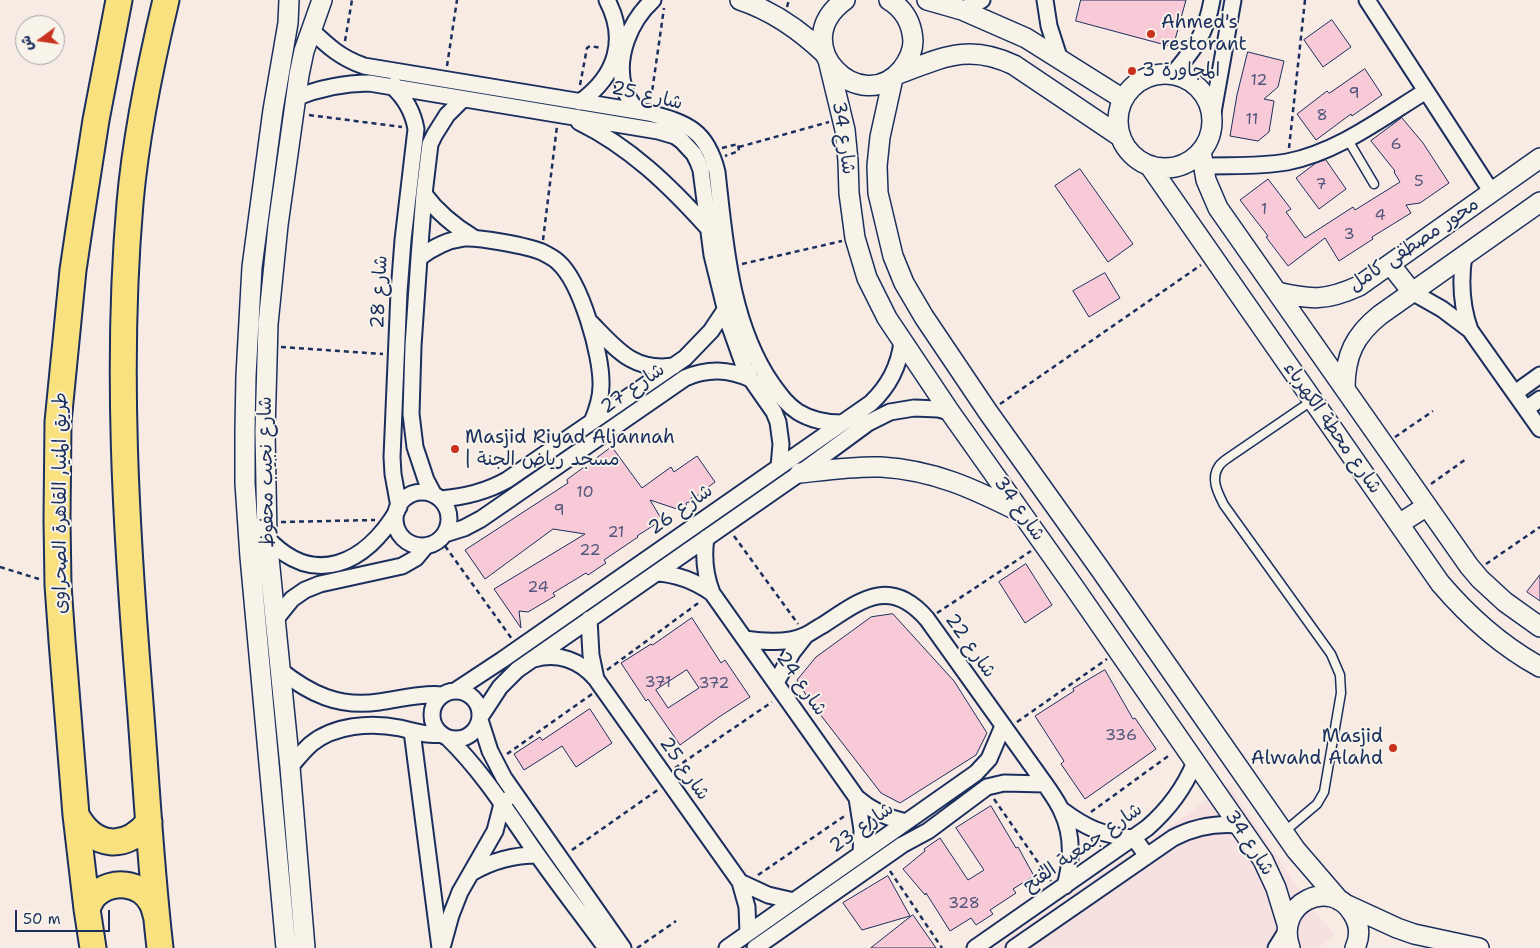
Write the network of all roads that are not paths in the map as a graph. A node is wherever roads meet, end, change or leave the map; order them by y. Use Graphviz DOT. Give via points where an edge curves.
graph roads {
  1 [pos="119,0"];
  2 [pos="166,0"];
  3 [pos="289,0"];
  4 [pos="322,0"];
  5 [pos="607,0"];
  6 [pos="653,0"];
  7 [pos="740,0"];
  8 [pos="846,0"];
  9 [pos="889,0"];
  10 [pos="927,0"];
  11 [pos="982,0"];
  12 [pos="1045,0"];
  13 [pos="1212,0"];
  14 [pos="1233,0"];
  15 [pos="1367,0"];
  16 [pos="962,10"];
  17 [pos="288,23"];
  18 [pos="311,30"];
  19 [pos="620,52"];
  20 [pos="1059,57"];
  21 [pos="827,59"];
  22 [pos="395,71"];
  23 [pos="1173,74"];
  24 [pos="895,76"];
  25 [pos="393,87"];
  26 [pos="1426,91"];
  27 [pos="462,99"];
  28 [pos="1123,99"];
  29 [pos="579,102"];
  30 [pos="294,105"];
  31 [pos="643,112"];
  32 [pos="562,115"];
  33 [pos="1212,118"];
  34 [pos="1120,137"];
  35 [pos="1348,140"];
  36 [pos="421,154"];
  37 [pos="1202,158"];
  38 [pos="1540,158"];
  39 [pos="1149,165"];
  40 [pos="1374,184"];
  41 [pos="719,186"];
  42 [pos="703,188"];
  43 [pos="1491,191"];
  44 [pos="424,194"];
  45 [pos="1540,202"];
  46 [pos="707,227"];
  47 [pos="474,238"];
  48 [pos="1464,255"];
  49 [pos="419,258"];
  50 [pos="1390,264"];
  51 [pos="1276,292"];
  52 [pos="1412,292"];
  53 [pos="725,310"];
  54 [pos="588,320"];
  55 [pos="249,323"];
  56 [pos="268,324"];
  57 [pos="1470,330"];
  58 [pos="902,342"];
  59 [pos="413,346"];
  60 [pos="397,350"];
  61 [pos="675,365"];
  62 [pos="1540,376"];
  63 [pos="685,378"];
  64 [pos="751,379"];
  65 [pos="1345,388"];
  66 [pos="768,391"];
  67 [pos="1515,393"];
  68 [pos="1540,399"];
  69 [pos="1313,400"];
  70 [pos="1526,409"];
  71 [pos="950,412"];
  72 [pos="864,417"];
  73 [pos="592,422"];
  74 [pos="842,423"];
  75 [pos="1540,429"];
  76 [pos="778,467"];
  77 [pos="800,473"];
  78 [pos="507,480"];
  79 [pos="518,494"];
  80 [pos="437,497"];
  81 [pos="1422,499"];
  82 [pos="1022,512"];
  83 [pos="396,513"];
  84 [pos="1399,524"];
  85 [pos="267,530"];
  86 [pos="706,538"];
  87 [pos="437,540"];
  88 [pos="1100,569"];
  89 [pos="656,573"];
  90 [pos="608,585"];
  91 [pos="1074,587"];
  92 [pos="712,593"];
  93 [pos="618,599"];
  94 [pos="589,619"];
  95 [pos="275,620"];
  96 [pos="1540,627"];
  97 [pos="806,635"];
  98 [pos="745,639"];
  99 [pos="530,660"];
  100 [pos="1540,667"];
  101 [pos="280,670"];
  102 [pos="599,683"];
  103 [pos="780,688"];
  104 [pos="449,693"];
  105 [pos="481,718"];
  106 [pos="1004,728"];
  107 [pos="412,731"];
  108 [pos="444,736"];
  109 [pos="1195,762"];
  110 [pos="290,768"];
  111 [pos="1045,784"];
  112 [pos="952,790"];
  113 [pos="515,794"];
  114 [pos="858,802"];
  115 [pos="502,804"];
  116 [pos="963,805"];
  117 [pos="1062,810"];
  118 [pos="76,815"];
  119 [pos="149,822"];
  120 [pos="906,822"];
  121 [pos="1238,825"];
  122 [pos="1283,832"];
  123 [pos="1134,838"];
  124 [pos="861,854"];
  125 [pos="537,855"];
  126 [pos="1147,856"];
  127 [pos="473,872"];
  128 [pos="832,874"];
  129 [pos="742,884"];
  130 [pos="841,887"];
  131 [pos="1061,888"];
  132 [pos="794,901"];
  133 [pos="1342,903"];
  134 [pos="87,909"];
  135 [pos="156,917"];
  136 [pos="748,933"];
  137 [pos="1288,934"];
  138 [pos="304,941"];
  139 [pos="286,942"];
  140 [pos="93,948"];
  141 [pos="160,948"];
  142 [pos="441,948"];
  143 [pos="606,948"];
  144 [pos="622,948"];
  145 [pos="727,948"];
  146 [pos="755,948"];
  147 [pos="975,948"];
  148 [pos="1014,948"];
  149 [pos="1276,948"];
  150 [pos="1355,948"];
  151 [pos="1479,948"];
  1 -- 118 [label="highway, طريق المنيا, القاهرة الصحراوى" via="96,120 73,270 58,422 58,585"];
  2 -- 119 [label="highway" via="150,65 136,153 130,202 124,327 129,570"];
  3 -- 17 [label="street, شارع نجيب محفوظ"];
  4 -- 18 [label="street, شارع نجيب محفوظ"];
  5 -- 19 [label="street" via="618,26"];
  6 -- 19 [label="street" via="633,24"];
  7 -- 21 [label="street" via="783,20 811,40"];
  8 -- 21 [label="street, شارع 34" via="828,17 824,28 822,41"];
  9 -- 24 [label="street, شارع 34" via="898,5 907,17 912,32 913,47 908,62"];
  10 -- 16 [label="street"];
  11 -- 16 [label="street"];
  12 -- 20 [label="street" via="1048,26"];
  13 -- 23 [label="street" via="1198,43"];
  14 -- 33 [label="street"];
  15 -- 26 [label="street"];
  16 -- 20 [label="street" via="1026,38"];
  17 -- 18 [label="street"];
  17 -- 55 [label="street, شارع نجيب محفوظ" via="258,214"];
  18 -- 22 [label="street, شارع 25" via="343,57 364,66"];
  18 -- 30 [label="street, شارع نجيب محفوظ"];
  19 -- 29 [label="street" via="604,80"];
  19 -- 31 [label="street" via="628,97"];
  20 -- 28 [label="street"];
  21 -- 24 [label="street" via="837,73 858,84 876,84"];
  21 -- 58 [label="street, شارع 34" via="843,119 849,194 860,257 873,291"];
  22 -- 25 [label="street"];
  22 -- 29 [label="street, شارع 25"];
  23 -- 28 [label="street" via="1144,78"];
  23 -- 33 [label="street" via="1200,89"];
  24 -- 34 [label="street" via="954,55 975,53 995,57 1014,65"];
  24 -- 88 [label="street, شارع 34" via="880,137 878,193 893,256 904,283 988,412"];
  25 -- 27 [label="street, شارع 25"];
  25 -- 30 [label="street, شارع 25" via="370,83 344,84 318,90"];
  25 -- 36 [label="street, شارع 28" via="414,118"];
  26 -- 35 [label="street"];
  26 -- 43 [label="street"];
  27 -- 32 [label="street, شارع 25"];
  27 -- 36 [label="street, شارع 28" via="446,114"];
  28 -- 34 [label="street" via="1119,111"];
  29 -- 31 [label="street, شارع 25"];
  30 -- 56 [label="street, شارع نجيب محفوظ"];
  31 -- 41 [label="street, شارع 25" via="688,126 702,139 712,156"];
  32 -- 42 [label="street, شارع 25" via="675,136 694,154"];
  32 -- 46 [label="street" via="602,135 641,161"];
  33 -- 37 [label="street"];
  34 -- 39 [label="street" via="1137,159"];
  35 -- 37 [label="street" via="1315,154 1266,165"];
  35 -- 40 [label="lane"];
  36 -- 44 [label="street, شارع 28"];
  36 -- 60 [label="street, شارع 28" via="403,240"];
  37 -- 39 [label="street" via="1163,168"];
  37 -- 51 [label="street, شارع محطة الكهرباء" via="1218,208"];
  38 -- 43 [label="street, محور مصطفى كامل"];
  39 -- 69 [label="street, شارع محطة الكهرباء"];
  41 -- 42 [label="street"];
  41 -- 66 [label="street, شارع 25" via="729,267 741,316"];
  42 -- 46 [label="street, شارع 25"];
  43 -- 50 [label="street, محور مصطفى كامل"];
  44 -- 47 [label="street" via="446,219"];
  44 -- 49 [label="street, شارع 28"];
  45 -- 48 [label="street, محور مصطفى كامل"];
  46 -- 53 [label="street, شارع 25"];
  47 -- 49 [label="street" via="445,243"];
  47 -- 54 [label="street" via="528,248 558,262 571,278"];
  48 -- 52 [label="street, محور مصطفى كامل"];
  48 -- 57 [label="street" via="1461,293"];
  49 -- 59 [label="street, شارع 28"];
  50 -- 51 [label="street, محور مصطفى كامل" via="1359,286 1332,296 1303,298"];
  50 -- 52 [label="street"];
  51 -- 65 [label="street, شارع محطة الكهرباء"];
  52 -- 57 [label="street"];
  52 -- 65 [label="street, محور مصطفى كامل" via="1360,334 1348,360"];
  53 -- 61 [label="street, شارع 27" via="703,341"];
  53 -- 64 [label="street, شارع 25" via="738,352"];
  54 -- 61 [label="street" via="628,358 657,368"];
  54 -- 73 [label="street" via="601,375 600,400"];
  55 -- 56 [label="street"];
  55 -- 139 [label="street, شارع نجيب محفوظ" via="246,492"];
  56 -- 85 [label="street, شارع نجيب محفوظ"];
  57 -- 67 [label="street"];
  58 -- 71 [label="street, شارع 34"];
  58 -- 72 [label="street, شارع 26" via="898,364 888,384"];
  59 -- 60 [label="street"];
  59 -- 80 [label="street, شارع 28" via="412,430 420,464"];
  60 -- 83 [label="street, شارع 28" via="392,457"];
  61 -- 63 [label="street"];
  61 -- 73 [label="street, شارع 27"];
  62 -- 67 [label="street"];
  63 -- 64 [label="street, شارع 27" via="718,370"];
  63 -- 79 [label="street, شارع 27"];
  64 -- 66 [label="street, شارع 25"];
  65 -- 81 [label="street, شارع محطة الكهرباء"];
  66 -- 74 [label="street, شارع 25" via="819,421"];
  66 -- 76 [label="street, شارع 25" via="781,444"];
  67 -- 70 [label="street"];
  68 -- 70 [label="street"];
  69 -- 84 [label="street, شارع محطة الكهرباء"];
  69 -- 122 [label="lane" via="1228,458 1219,466 1215,476 1216,488 1224,505 1331,654 1340,675 1341,693 1324,792 1317,804"];
  70 -- 75 [label="street"];
  71 -- 72 [label="street, شارع 26" via="908,408"];
  71 -- 82 [label="street, شارع 34"];
  72 -- 74 [label="street, شارع 26"];
  72 -- 77 [label="street, شارع 26"];
  73 -- 78 [label="street, شارع 27"];
  74 -- 76 [label="street, شارع 26"];
  76 -- 90 [label="street, شارع 26"];
  77 -- 82 [label="street" via="860,467 900,468 957,482"];
  77 -- 86 [label="street, شارع 26"];
  78 -- 79 [label="street"];
  78 -- 80 [label="street, شارع 27" via="482,492 461,497"];
  79 -- 87 [label="street, شارع 27" via="472,524"];
  80 -- 83 [label="street" via="420,492 414,494 407,497"];
  80 -- 87 [label="street" via="445,505 449,520"];
  81 -- 84 [label="street"];
  81 -- 96 [label="street, شارع محطة الكهرباء" via="1474,572 1504,602"];
  82 -- 91 [label="street, شارع 34"];
  83 -- 85 [label="street" via="366,549 346,561 323,566 301,563 283,553"];
  83 -- 87 [label="street" via="397,526 411,543 418,546"];
  84 -- 100 [label="street, شارع محطة الكهرباء" via="1458,605 1478,625"];
  85 -- 95 [label="street, شارع نجيب محفوظ"];
  86 -- 89 [label="street, شارع 26"];
  86 -- 92 [label="street, شارع 24" via="705,566"];
  87 -- 95 [label="street, شارع 27" via="402,566 313,586 292,599"];
  88 -- 91 [label="street"];
  88 -- 122 [label="street, شارع 34"];
  89 -- 92 [label="street, شارع 24" via="686,578"];
  89 -- 93 [label="street, شارع 26"];
  90 -- 93 [label="street"];
  90 -- 104 [label="street, شارع 26"];
  91 -- 109 [label="street, شارع 34"];
  92 -- 98 [label="street, شارع 24"];
  93 -- 94 [label="street, شارع 26"];
  94 -- 99 [label="street, شارع 26"];
  94 -- 102 [label="street, شارع 25" via="591,655"];
  95 -- 101 [label="street, شارع نجيب محفوظ"];
  97 -- 98 [label="street, شارع 22" via="782,641"];
  97 -- 103 [label="street, شارع 22" via="792,653"];
  97 -- 106 [label="street, شارع 22" via="863,600 880,595 904,600 927,619"];
  98 -- 103 [label="street, شارع 24"];
  99 -- 102 [label="street, شارع 25" via="549,656 568,659 583,666"];
  99 -- 105 [label="street, شارع 26" via="500,687"];
  101 -- 104 [label="street" via="319,696 348,703"];
  101 -- 110 [label="street, شارع نجيب محفوظ"];
  102 -- 129 [label="street, شارع 25"];
  103 -- 114 [label="street, شارع 24"];
  104 -- 105 [label="street" via="462,691 473,698 478,703"];
  104 -- 108 [label="street" via="438,700 432,714 436,728"];
  105 -- 108 [label="street" via="474,732 462,739"];
  105 -- 113 [label="street" via="484,735 496,762"];
  106 -- 111 [label="street, شارع 22"];
  106 -- 112 [label="street, شارع 23" via="984,766"];
  107 -- 108 [label="street"];
  107 -- 110 [label="street" via="373,726 334,731 310,745"];
  107 -- 142 [label="street"];
  108 -- 115 [label="street" via="473,765"];
  109 -- 121 [label="street, شارع 34"];
  109 -- 123 [label="street, شارع جمعية الفتح" via="1189,778 1171,805"];
  110 -- 138 [label="street, شارع نجيب محفوظ"];
  111 -- 116 [label="street, شارع 23" via="1004,783 987,787"];
  111 -- 117 [label="street, شارع 22"];
  112 -- 116 [label="street"];
  112 -- 120 [label="street, شارع 23"];
  113 -- 115 [label="street"];
  113 -- 144 [label="street"];
  114 -- 120 [label="street, شارع 24" via="880,814"];
  114 -- 124 [label="street, شارع 24"];
  115 -- 125 [label="street"];
  115 -- 127 [label="street" via="495,831"];
  116 -- 130 [label="street, شارع 23"];
  117 -- 123 [label="street, شارع 22" via="1098,832"];
  117 -- 131 [label="street, شارع 22" via="1070,848 1069,867"];
  118 -- 119 [label="highway" via="92,835 104,841 130,839"];
  118 -- 134 [label="highway, طريق المنيا, القاهرة الصحراوى"];
  119 -- 135 [label="highway"];
  120 -- 124 [label="street, شارع 23"];
  121 -- 126 [label="street" via="1192,829"];
  121 -- 137 [label="street, شارع 34" via="1270,874"];
  122 -- 133 [label="street, شارع 34"];
  123 -- 126 [label="street"];
  123 -- 131 [label="street, شارع جمعية الفتح"];
  124 -- 128 [label="street, شارع 23"];
  125 -- 127 [label="street" via="498,860"];
  125 -- 143 [label="street"];
  126 -- 148 [label="street"];
  127 -- 142 [label="street" via="450,915"];
  128 -- 130 [label="street"];
  128 -- 132 [label="street, شارع 23"];
  129 -- 132 [label="street"];
  129 -- 136 [label="street, شارع 25"];
  130 -- 146 [label="street, شارع 23"];
  131 -- 147 [label="street, شارع جمعية الفتح"];
  132 -- 136 [label="street, شارع 23"];
  133 -- 137 [label="street" via="1323,896 1308,900 1295,909"];
  133 -- 150 [label="street" via="1356,918 1359,934"];
  133 -- 151 [label="street" via="1414,934"];
  134 -- 135 [label="highway" via="104,888 118,884 132,886 144,893"];
  134 -- 140 [label="highway, طريق المنيا, القاهرة الصحراوى"];
  135 -- 141 [label="highway"];
  136 -- 145 [label="street, شارع 23"];
  137 -- 149 [label="street"];
  138 -- 139 [label="street"];
}
